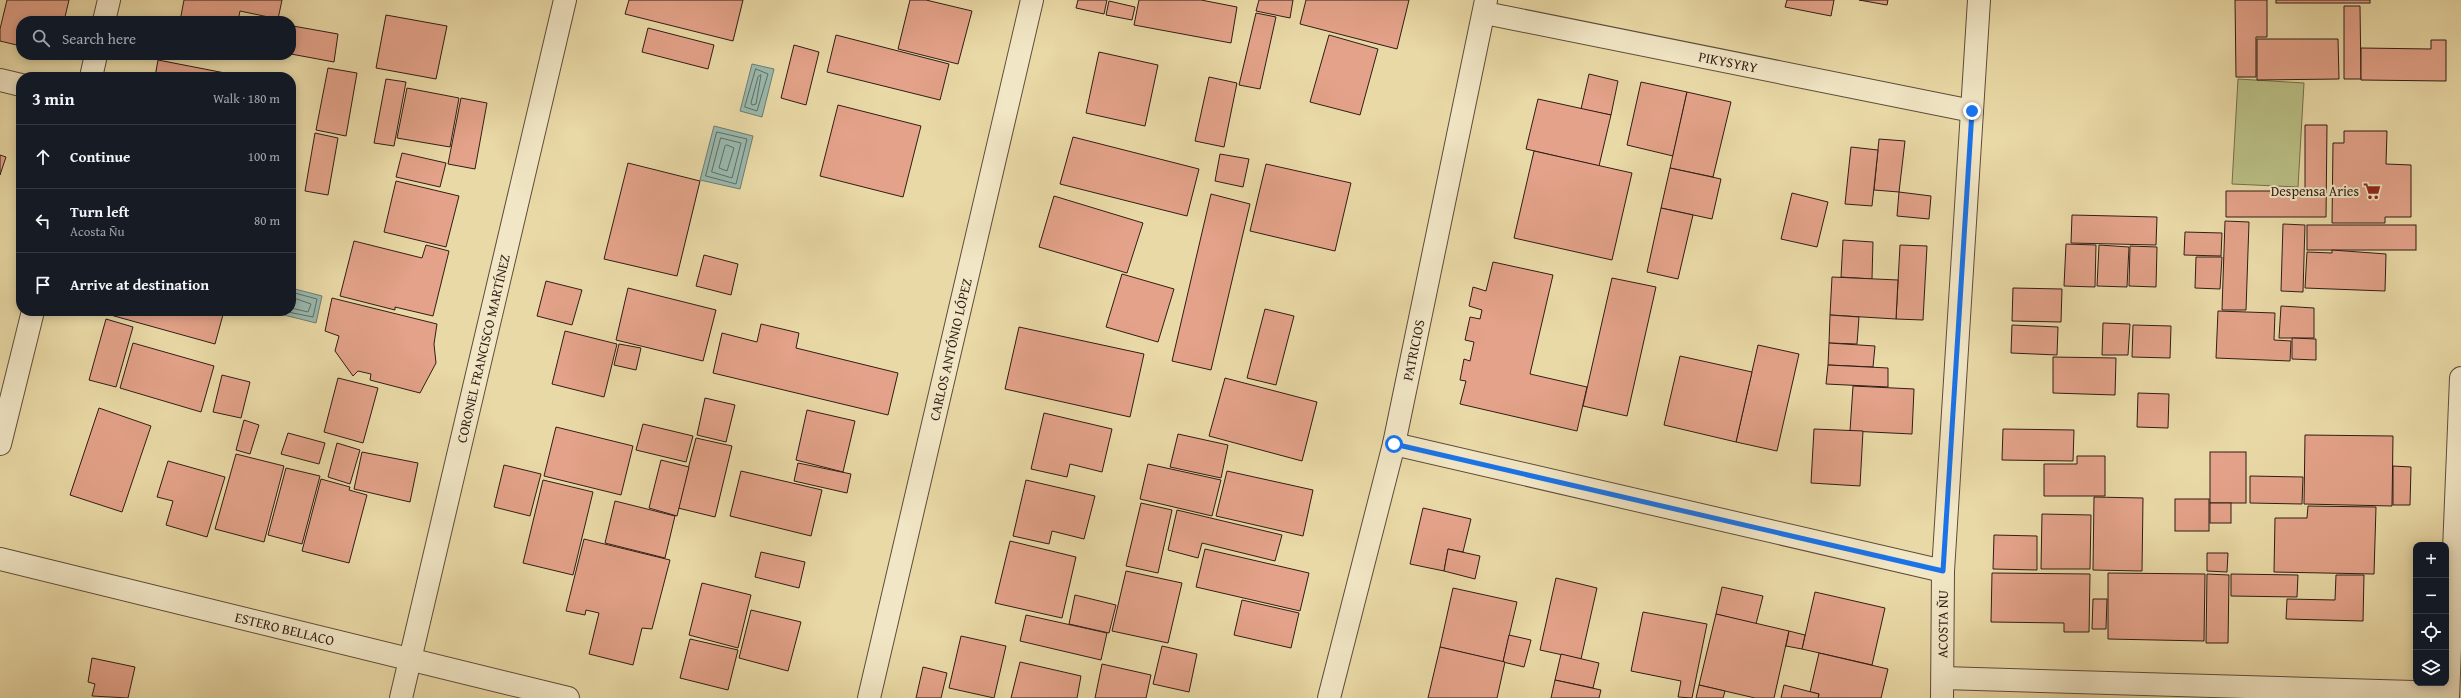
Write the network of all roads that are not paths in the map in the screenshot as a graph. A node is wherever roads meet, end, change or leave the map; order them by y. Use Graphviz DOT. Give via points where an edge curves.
graph roads {
  1 [pos="109,0"];
  2 [pos="565,0"];
  3 [pos="1032,0"];
  4 [pos="1979,0"];
  5 [pos="1485,6"];
  6 [pos="105,16"];
  7 [pos="95,60"];
  8 [pos="92,72"];
  9 [pos="0,80"];
  10 [pos="16,84"];
  11 [pos="1972,111"];
  12 [pos="32,316"];
  13 [pos="2461,378"];
  14 [pos="2461,401"];
  15 [pos="0,444"];
  16 [pos="1394,444"];
  17 [pos="0,559"];
  18 [pos="1943,571"];
  19 [pos="412,660"];
  20 [pos="1942,688"];
  21 [pos="2448,695"];
  22 [pos="401,698"];
  23 [pos="568,698"];
  24 [pos="869,698"];
  25 [pos="1329,698"];
  1 -- 6 [label="street"];
  2 -- 19 [label="street, CORONEL FRANCISCO MARTÍNEZ"];
  3 -- 24 [label="street, CARLOS ANTÓNIO LÓPEZ"];
  4 -- 11 [label="street, ACOSTA ÑU"];
  5 -- 11 [label="street, PIKYSYRY"];
  5 -- 16 [label="street, PATRICIOS"];
  7 -- 8 [label="street"];
  9 -- 10 [label="street"];
  11 -- 18 [label="street, ACOSTA ÑU"];
  12 -- 15 [label="street"];
  13 -- 14 [label="street"];
  14 -- 21 [label="street"];
  16 -- 18 [label="street"];
  16 -- 25 [label="street, PATRICIOS"];
  17 -- 19 [label="street, ESTERO BELLACO"];
  18 -- 20 [label="street, ACOSTA ÑU"];
  19 -- 22 [label="street, CORONEL FRANCISCO MARTÍNEZ"];
  19 -- 23 [label="street, ESTERO BELLACO"];
  20 -- 21 [label="street"];
}
